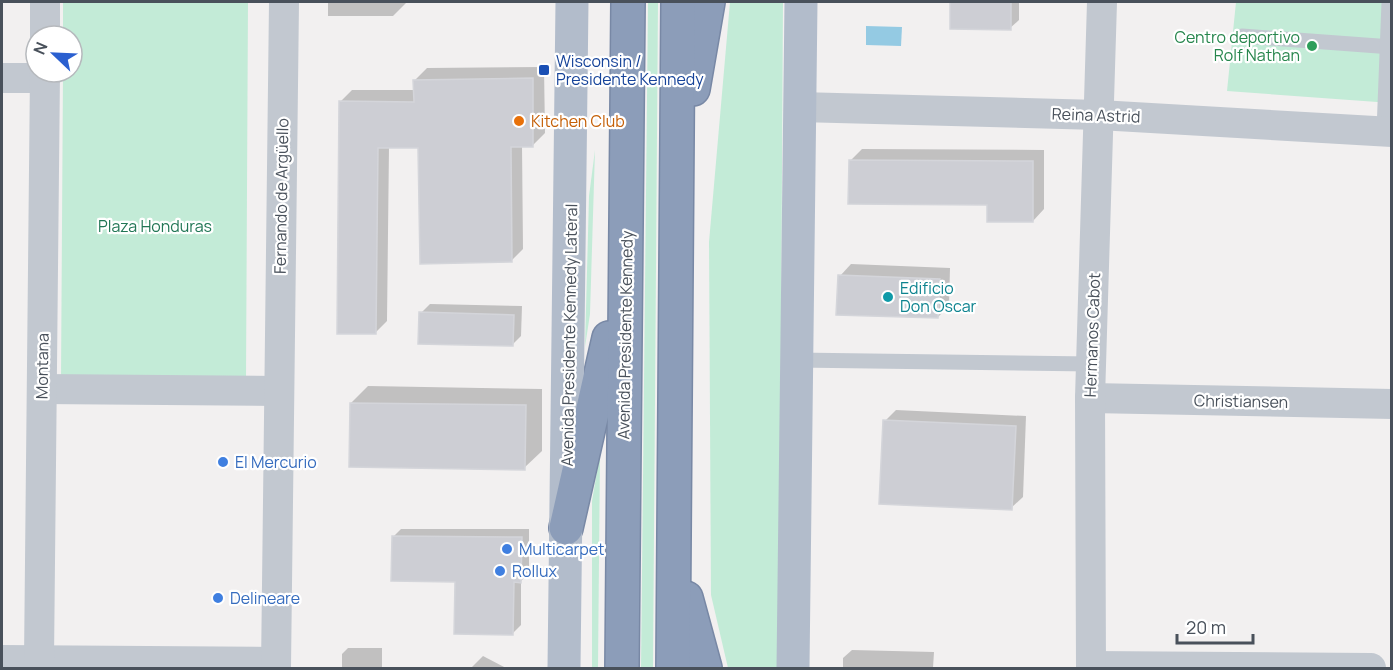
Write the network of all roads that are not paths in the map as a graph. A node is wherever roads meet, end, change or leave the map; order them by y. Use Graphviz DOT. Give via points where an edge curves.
graph roads {
  1 [pos="45,2"];
  2 [pos="284,2"];
  3 [pos="572,2"];
  4 [pos="628,2"];
  5 [pos="678,2"];
  6 [pos="708,2"];
  7 [pos="801,2"];
  8 [pos="1102,2"];
  9 [pos="1389,2"];
  10 [pos="45,24"];
  11 [pos="1242,36"];
  12 [pos="1389,47"];
  13 [pos="24,76"];
  14 [pos="2,78"];
  15 [pos="45,84"];
  16 [pos="799,107"];
  17 [pos="1099,115"];
  18 [pos="1388,131"];
  19 [pos="677,188"];
  20 [pos="626,241"];
  21 [pos="796,360"];
  22 [pos="1091,364"];
  23 [pos="42,390"];
  24 [pos="279,392"];
  25 [pos="1090,398"];
  26 [pos="1392,404"];
  27 [pos="674,515"];
  28 [pos="566,528"];
  29 [pos="2,660"];
  30 [pos="39,660"];
  31 [pos="276,665"];
  32 [pos="1091,668"];
  33 [pos="564,669"];
  34 [pos="622,669"];
  35 [pos="673,669"];
  36 [pos="705,669"];
  37 [pos="793,669"];
  38 [pos="1371,669"];
  1 -- 10 [label="street"];
  2 -- 24 [label="street, Fernando de Argüello"];
  3 -- 28 [label="main road, Avenida Presidente Kennedy Lateral"];
  4 -- 20 [label="highway, Avenida Presidente Kennedy"];
  5 -- 19 [label="highway"];
  6 -- 19 [label="highway"];
  7 -- 16 [label="main road"];
  8 -- 17 [label="street, Hermanos Cabot"];
  9 -- 12 [label="lane"];
  11 -- 12 [label="lane"];
  12 -- 18 [label="lane"];
  13 -- 14 [label="street"];
  15 -- 23 [label="street, Montana"];
  16 -- 17 [label="street, Reina Astrid"];
  16 -- 21 [label="main road"];
  17 -- 18 [label="street, Reina Astrid"];
  17 -- 22 [label="street, Hermanos Cabot"];
  19 -- 27 [label="highway"];
  20 -- 28 [label="highway" via="603,376"];
  20 -- 34 [label="highway, Avenida Presidente Kennedy"];
  21 -- 22 [label="lane"];
  21 -- 37 [label="main road"];
  22 -- 25 [label="street, Hermanos Cabot"];
  23 -- 24 [label="street"];
  23 -- 30 [label="street, Montana"];
  24 -- 31 [label="street, Fernando de Argüello"];
  25 -- 26 [label="street, Christiansen"];
  25 -- 32 [label="street, Hermanos Cabot"];
  27 -- 35 [label="highway"];
  27 -- 36 [label="highway" via="687,604"];
  28 -- 33 [label="main road, Avenida Presidente Kennedy Lateral"];
  29 -- 30 [label="street"];
  30 -- 31 [label="street"];
  32 -- 38 [label="street"];
}
